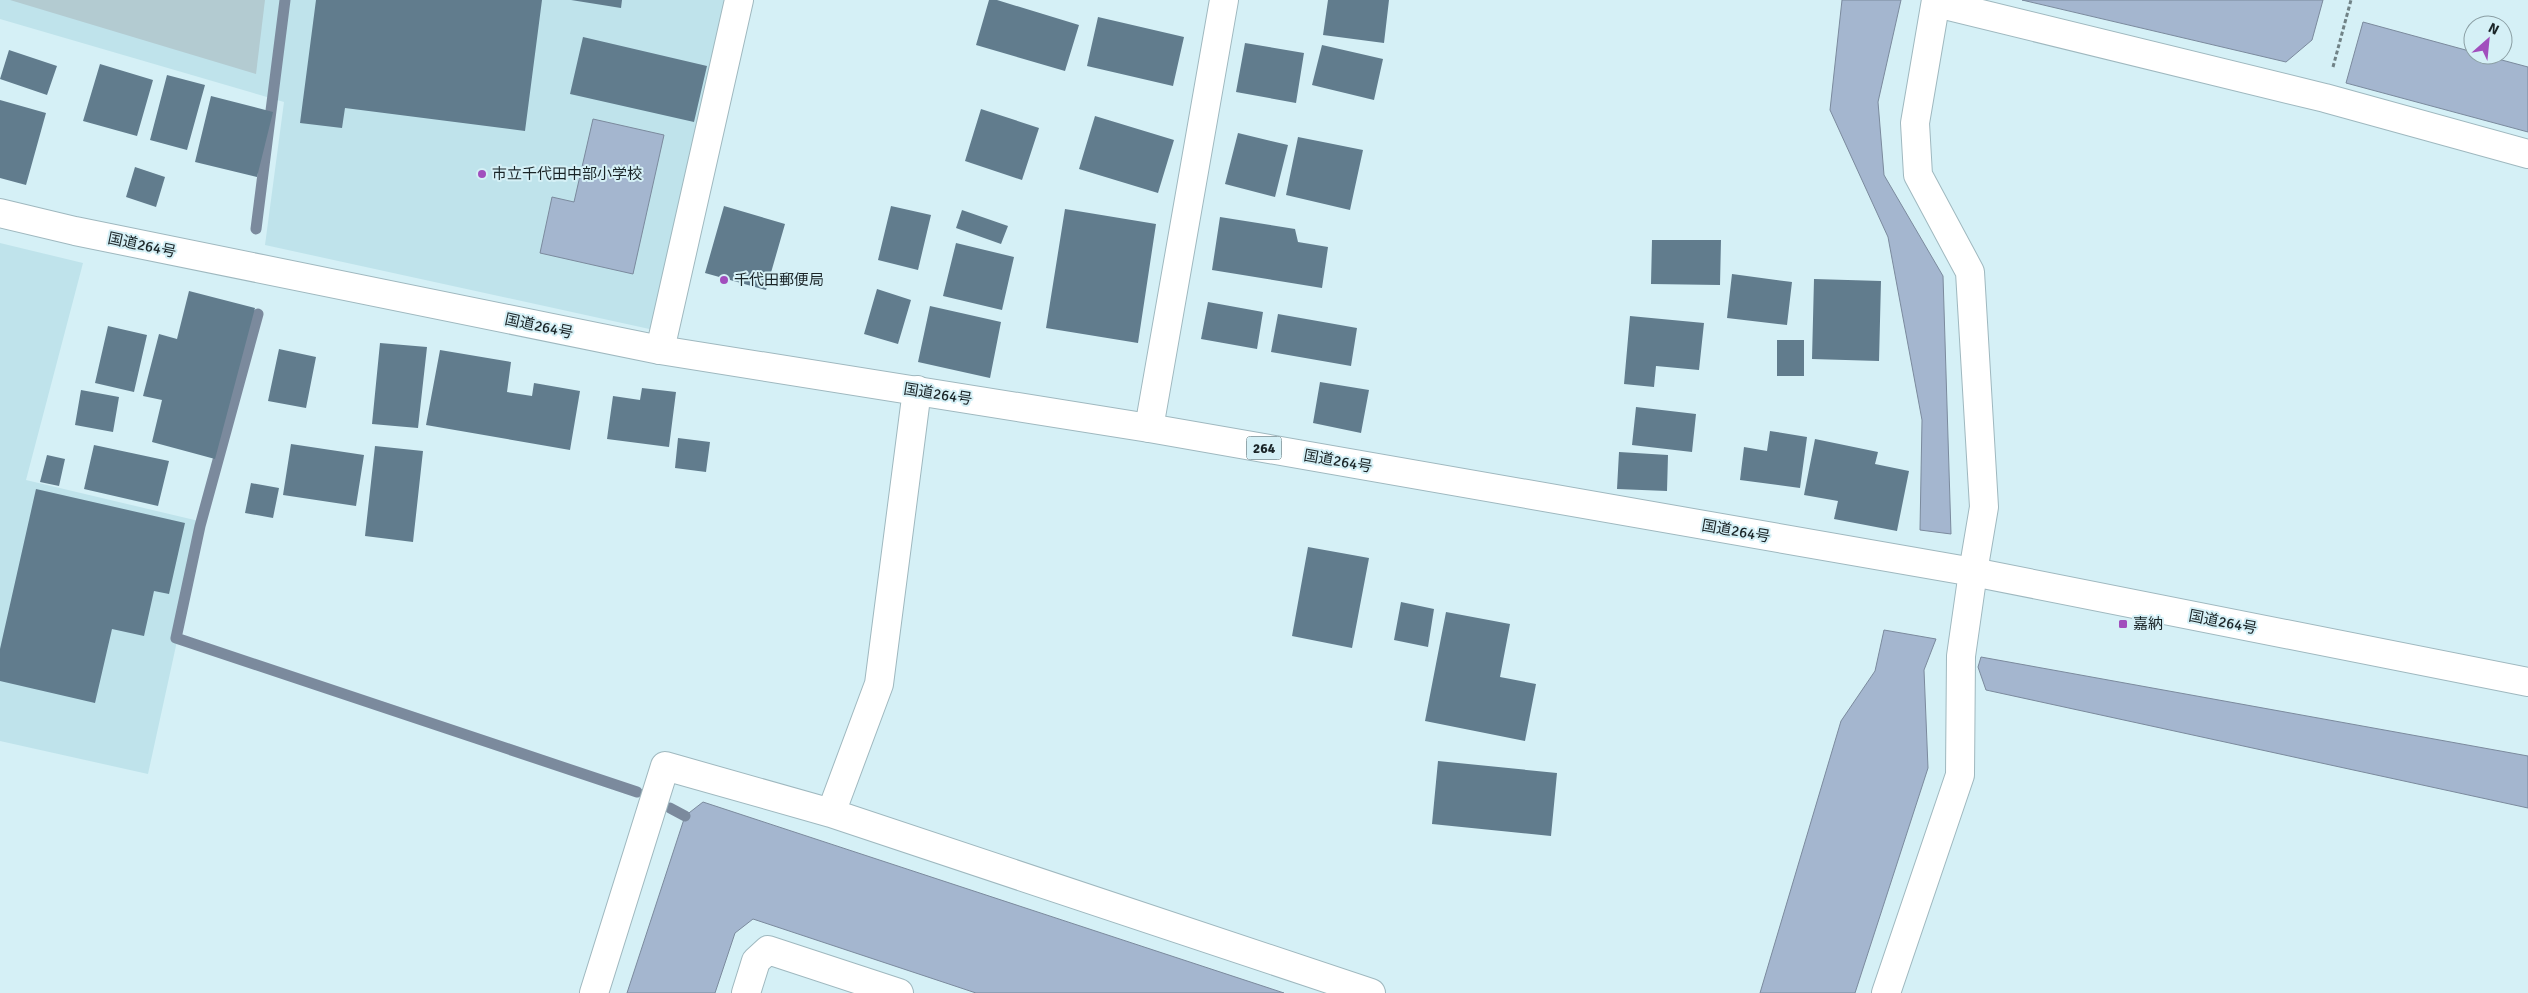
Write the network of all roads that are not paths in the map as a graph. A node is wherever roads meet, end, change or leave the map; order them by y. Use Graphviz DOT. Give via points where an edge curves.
graph roads {
  1 [pos="739,0"];
  2 [pos="1224,0"];
  3 [pos="1936,1"];
  4 [pos="2528,154"];
  5 [pos="0,213"];
  6 [pos="660,350"];
  7 [pos="918,390"];
  8 [pos="1149,428"];
  9 [pos="1972,572"];
  10 [pos="2528,682"];
  11 [pos="832,812"];
  12 [pos="594,993"];
  13 [pos="746,993"];
  14 [pos="899,993"];
  15 [pos="1371,993"];
  16 [pos="1886,993"];
  1 -- 6 [label="main road"];
  2 -- 8 [label="main road"];
  3 -- 4 [label="main road" via="2325,98"];
  3 -- 9 [label="main road" via="1915,123 1918,175 1970,272 1984,507"];
  5 -- 6 [label="main road, 国道264号 / 264"];
  6 -- 7 [label="main road, 国道264号 / 264"];
  7 -- 8 [label="main road, 国道264号 / 264"];
  7 -- 11 [label="main road" via="879,684"];
  8 -- 9 [label="main road, 国道264号 / 264"];
  9 -- 10 [label="main road, 国道264号 / 264"];
  9 -- 16 [label="main road" via="1962,656 1960,775"];
  11 -- 12 [label="main road" via="665,766"];
  11 -- 15 [label="main road"];
  13 -- 14 [label="main road" via="756,961 768,950"];
}
